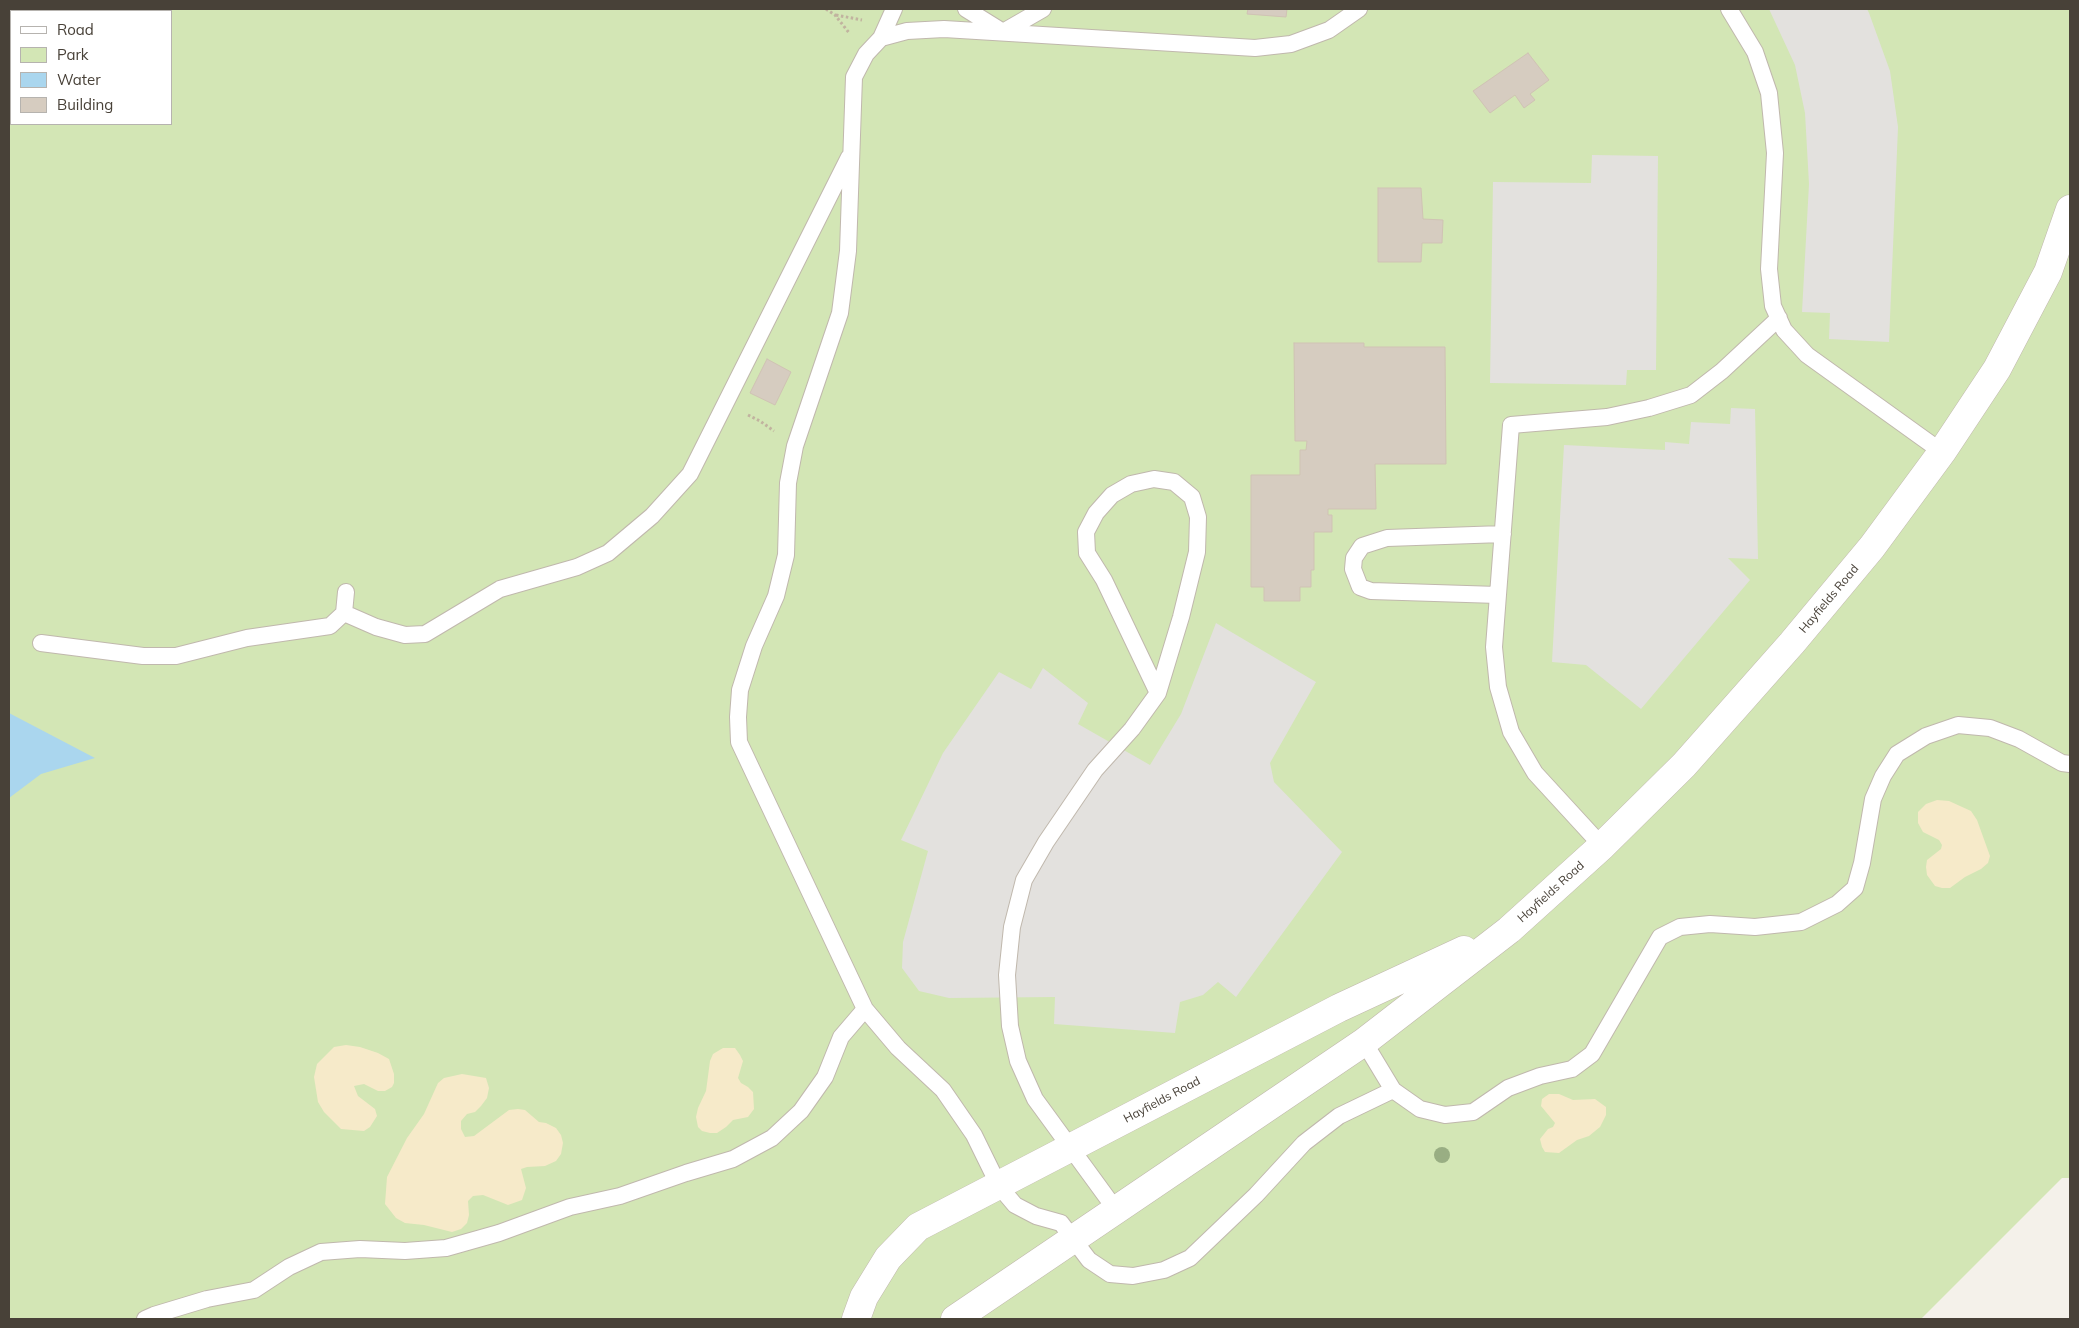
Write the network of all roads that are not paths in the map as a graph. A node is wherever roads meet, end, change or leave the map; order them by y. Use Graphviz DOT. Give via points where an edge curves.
graph roads {
  1 [pos="894,9"];
  2 [pos="966,9"];
  3 [pos="1043,9"];
  4 [pos="1359,9"];
  5 [pos="1729,9"];
  6 [pos="1003,32"];
  7 [pos="881,38"];
  8 [pos="851,153"];
  9 [pos="2070,209"];
  10 [pos="1779,318"];
  11 [pos="1942,452"];
  12 [pos="1503,534"];
  13 [pos="346,592"];
  14 [pos="1498,595"];
  15 [pos="344,613"];
  16 [pos="41,644"];
  17 [pos="1158,693"];
  18 [pos="2070,764"];
  19 [pos="1602,846"];
  20 [pos="1509,930"];
  21 [pos="865,1009"];
  22 [pos="1364,1042"];
  23 [pos="1392,1090"];
  24 [pos="1072,1148"];
  25 [pos="999,1186"];
  26 [pos="1116,1210"];
  27 [pos="1073,1238"];
  28 [pos="145,1319"];
  29 [pos="856,1319"];
  30 [pos="955,1319"];
  1 -- 7 [label="lane"];
  2 -- 6 [label="lane"];
  3 -- 6 [label="lane"];
  4 -- 6 [label="lane" via="1329,30 1291,44 1255,48"];
  5 -- 10 [label="lane" via="1756,52 1769,93 1775,153 1769,269 1773,306"];
  6 -- 7 [label="lane" via="944,28 907,31"];
  7 -- 8 [label="lane" via="866,54 854,76"];
  8 -- 15 [label="lane" via="690,474 652,516 608,553 577,567 500,589 425,634 404,635"];
  8 -- 21 [label="lane" via="848,251 840,313 795,446 788,483 786,555 776,596 754,646 740,690 738,717 739,742"];
  9 -- 11 [label="street, Hayfields Road" via="2048,272 1997,369"];
  10 -- 11 [label="lane" via="1784,330 1807,355"];
  10 -- 12 [label="lane" via="1692,395 1607,416 1511,425"];
  11 -- 19 [label="street, Hayfields Road" via="1872,547 1792,643 1684,765"];
  12 -- 14 [label="lane"];
  12 -- 14 [label="lane" via="1387,538 1362,546 1353,564 1360,587 1371,591"];
  13 -- 15 [label="lane"];
  14 -- 19 [label="lane" via="1494,647 1498,688 1511,732 1534,773"];
  15 -- 16 [label="lane" via="330,626 247,638 176,656 143,656"];
  17 -- 17 [label="lane" via="1197,552 1198,518 1192,497 1174,482 1154,479 1131,484 1112,495 1096,513 1086,532 1088,553"];
  17 -- 24 [label="lane" via="1132,729 1095,770 1046,842 1024,880 1012,927 1007,975 1010,1026 1018,1061 1035,1098"];
  18 -- 23 [label="lane" via="2062,764 2020,740 1990,728 1958,725 1926,736 1897,754 1883,776 1872,799 1856,888 1837,904 1801,922 1755,927 1702,924 1680,927 1660,937 1592,1054 1572,1069 1508,1088 1473,1112 1445,1115 1420,1109"];
  19 -- 20 [label="street, Hayfields Road"];
  20 -- 22 [label="street, Hayfields Road"];
  20 -- 24 [label="street, Hayfields Road" via="1339,1008"];
  21 -- 25 [label="lane" via="898,1048 944,1090 974,1135"];
  21 -- 28 [label="lane" via="841,1037 825,1077 801,1111 772,1138 733,1160 620,1196 570,1207 446,1248 321,1252 289,1267 254,1290 207,1299"];
  22 -- 23 [label="lane"];
  22 -- 26 [label="street, Hayfields Road"];
  23 -- 27 [label="lane" via="1338,1116 1304,1143 1256,1195 1190,1258 1164,1270 1133,1276 1110,1274 1089,1260"];
  24 -- 25 [label="street, Hayfields Road"];
  24 -- 26 [label="lane"];
  25 -- 27 [label="lane" via="1015,1205 1036,1216 1061,1223"];
  25 -- 29 [label="street, Hayfields Road" via="918,1227 888,1258 864,1297"];
  26 -- 27 [label="street, Hayfields Road"];
  27 -- 30 [label="street, Hayfields Road"];
}
